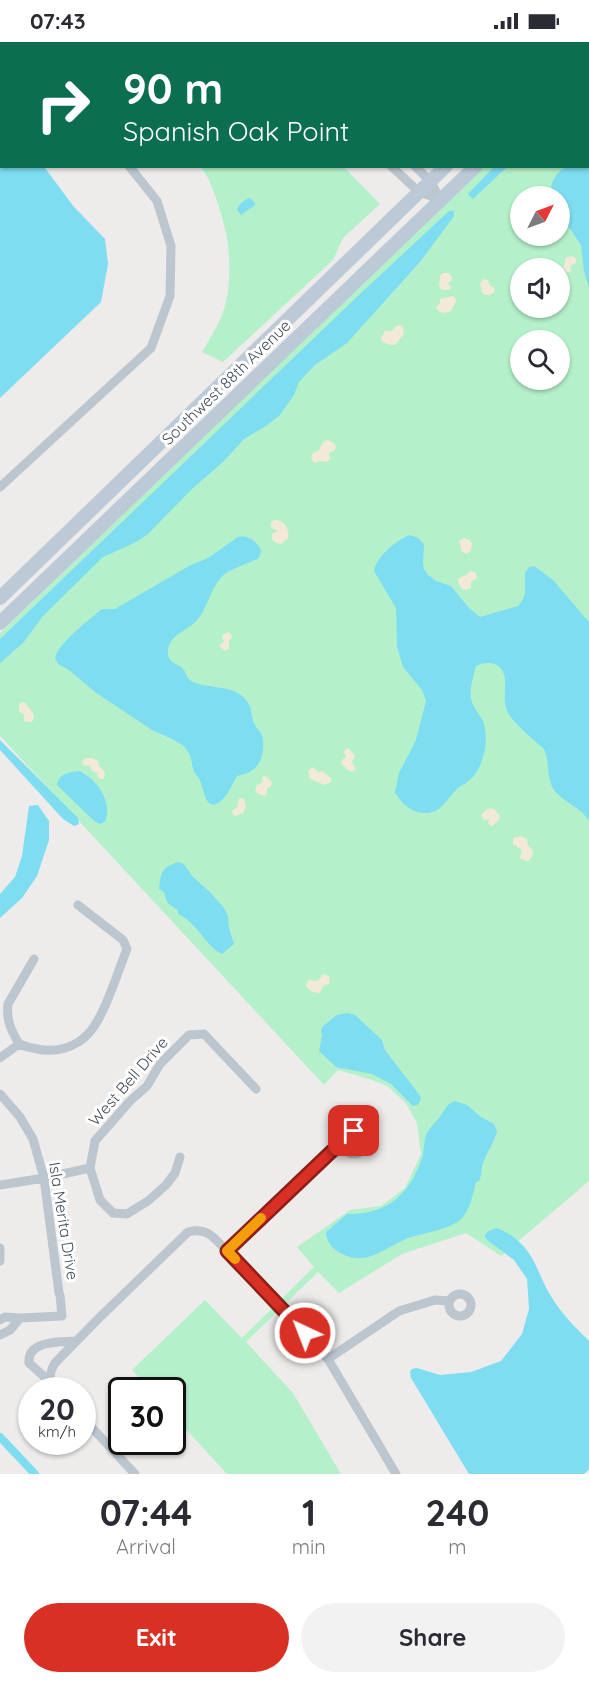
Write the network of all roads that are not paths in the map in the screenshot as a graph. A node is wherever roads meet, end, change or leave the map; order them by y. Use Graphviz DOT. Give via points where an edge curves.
graph roads {
  1 [pos="131,168"];
  2 [pos="393,168"];
  3 [pos="417,168"];
  4 [pos="444,168"];
  5 [pos="474,168"];
  6 [pos="430,181"];
  7 [pos="419,192"];
  8 [pos="440,200"];
  9 [pos="0,487"];
  10 [pos="0,598"];
  11 [pos="0,623"];
  12 [pos="78,905"];
  13 [pos="34,959"];
  14 [pos="19,1044"];
  15 [pos="0,1058"];
  16 [pos="256,1089"];
  17 [pos="0,1094"];
  18 [pos="343,1145"];
  19 [pos="180,1157"];
  20 [pos="90,1168"];
  21 [pos="44,1178"];
  22 [pos="0,1185"];
  23 [pos="0,1248"];
  24 [pos="227,1251"];
  25 [pos="0,1261"];
  26 [pos="450,1301"];
  27 [pos="20,1318"];
  28 [pos="0,1320"];
  29 [pos="0,1335"];
  30 [pos="76,1341"];
  31 [pos="45,1345"];
  32 [pos="328,1359"];
  33 [pos="55,1363"];
  34 [pos="44,1377"];
  35 [pos="50,1377"];
  36 [pos="96,1432"];
  37 [pos="135,1474"];
  38 [pos="396,1474"];
  1 -- 9 [label="street" via="157,201 171,246 170,296 152,348"];
  2 -- 7 [label="street"];
  3 -- 6 [label="street"];
  4 -- 6 [label="main road, Southwest 88th Avenue"];
  5 -- 8 [label="main road, Southwest 88th Avenue"];
  6 -- 7 [label="main road, Southwest 88th Avenue"];
  6 -- 8 [label="street"];
  7 -- 8 [label="street"];
  7 -- 10 [label="main road, Southwest 88th Avenue"];
  8 -- 11 [label="main road, Southwest 88th Avenue"];
  12 -- 14 [label="street" via="123,940 127,949 100,1016 89,1034 73,1045 37,1050"];
  13 -- 14 [label="street" via="8,1004 9,1026"];
  14 -- 15 [label="street"];
  16 -- 20 [label="street, West Bell Drive" via="204,1034 189,1035 95,1141"];
  17 -- 21 [label="street, Isla Merita Drive" via="33,1140"];
  18 -- 24 [label="street"];
  19 -- 20 [label="street" via="166,1185 127,1214 113,1213 100,1200"];
  20 -- 21 [label="street"];
  21 -- 22 [label="street"];
  21 -- 27 [label="street, Isla Merita Drive" via="62,1316"];
  23 -- 25 [label="street"];
  24 -- 30 [label="street" via="209,1233 188,1232"];
  24 -- 32 [label="street"];
  26 -- 32 [label="street" via="435,1300 399,1311"];
  27 -- 28 [label="street"];
  27 -- 29 [label="street"];
  30 -- 31 [label="street"];
  30 -- 33 [label="street"];
  31 -- 33 [label="street"];
  31 -- 34 [label="street" via="32,1350 29,1358 29,1363"];
  32 -- 38 [label="street"];
  33 -- 35 [label="street"];
  36 -- 37 [label="street"];
}
